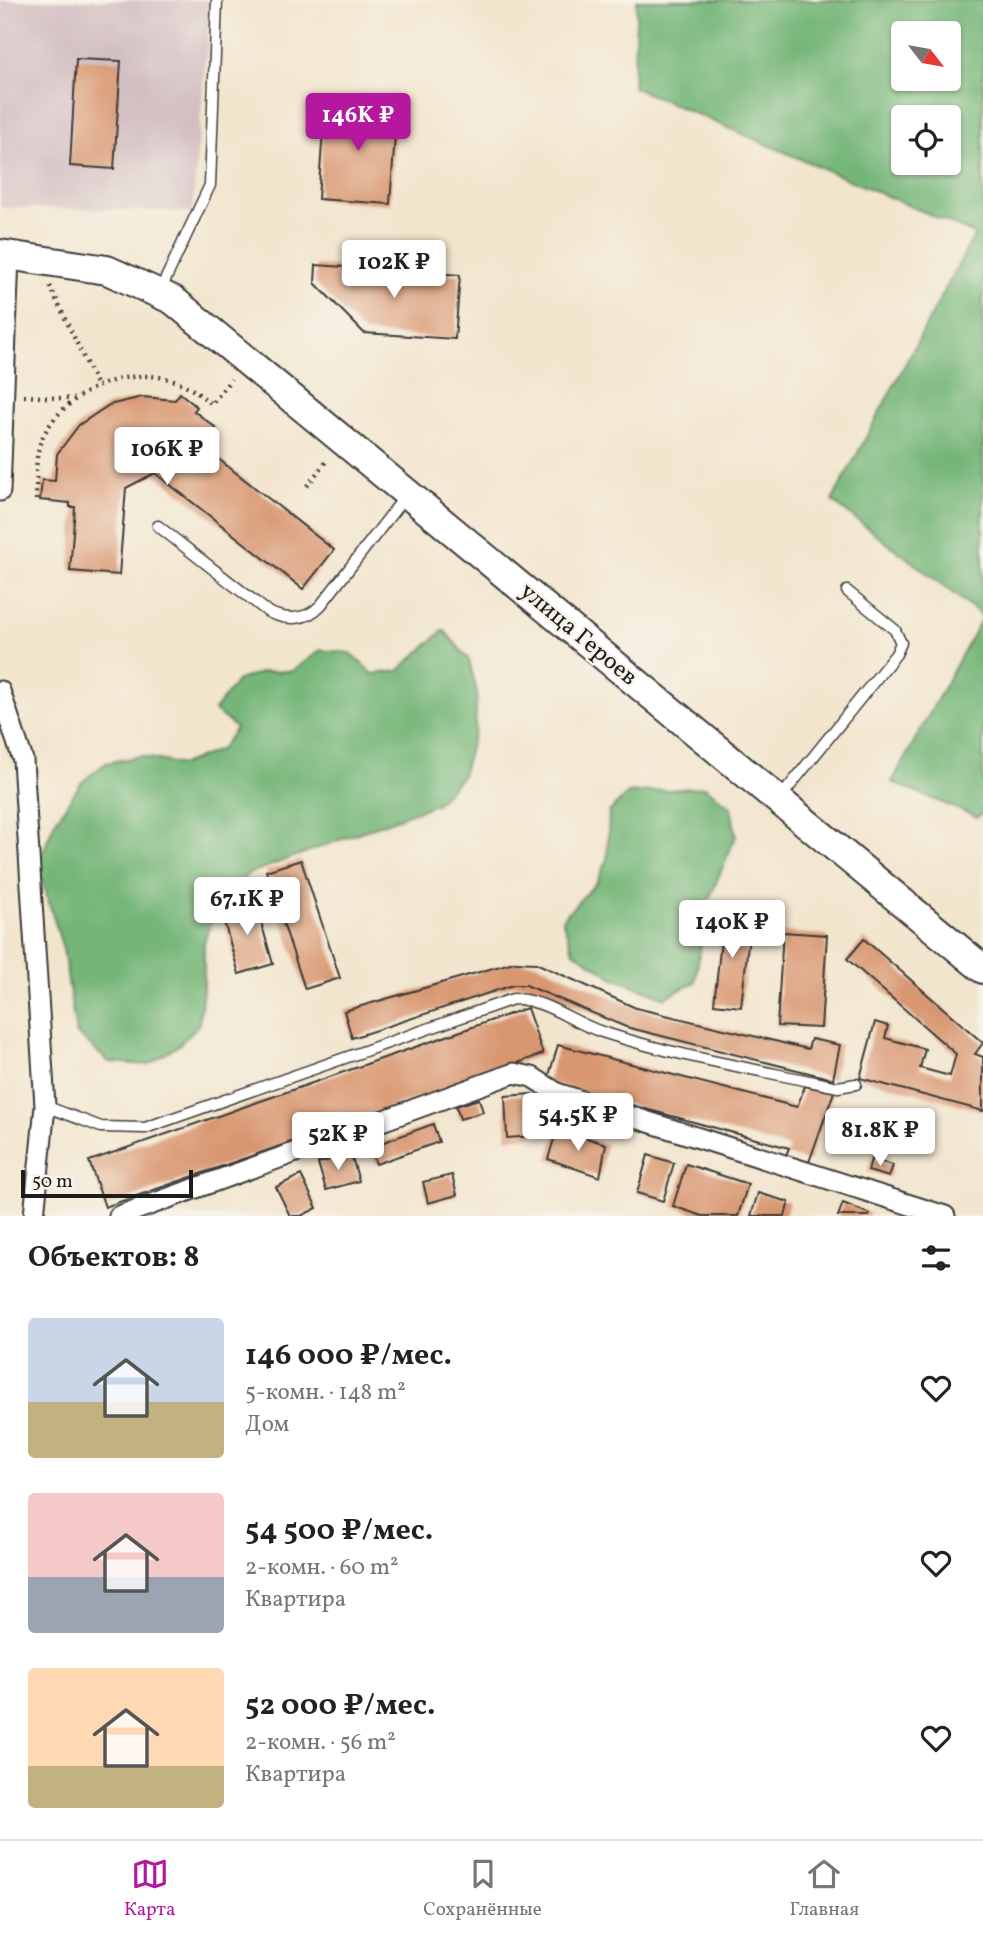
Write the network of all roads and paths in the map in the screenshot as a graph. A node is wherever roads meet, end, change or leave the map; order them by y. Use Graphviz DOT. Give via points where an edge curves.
graph roads {
  1 [pos="217,0"];
  2 [pos="4,254"];
  3 [pos="46,277"];
  4 [pos="166,297"];
  5 [pos="235,373"];
  6 [pos="97,386"];
  7 [pos="14,395"];
  8 [pos="75,399"];
  9 [pos="331,455"];
  10 [pos="307,486"];
  11 [pos="0,491"];
  12 [pos="407,494"];
  13 [pos="36,500"];
  14 [pos="158,526"];
  15 [pos="847,591"];
  16 [pos="0,691"];
  17 [pos="779,801"];
  18 [pos="983,969"];
  19 [pos="856,1084"];
  20 [pos="45,1106"];
  21 [pos="34,1216"];
  22 [pos="119,1216"];
  23 [pos="945,1216"];
  1 -- 4 [label="lane" via="210,185"];
  2 -- 4 [label="street, улица Героев" via="107,270"];
  2 -- 11 [label="street"];
  3 -- 6 [label="path"];
  4 -- 12 [label="street, улица Героев"];
  5 -- 6 [label="path" via="212,404 168,378 136,374"];
  6 -- 8 [label="path"];
  7 -- 8 [label="path"];
  8 -- 13 [label="path" via="54,419 40,443"];
  9 -- 10 [label="path"];
  12 -- 14 [label="lane" via="321,605 298,618 268,611"];
  12 -- 17 [label="street, улица Героев"];
  15 -- 17 [label="lane" via="895,630 901,643"];
  16 -- 20 [label="street" via="23,760"];
  17 -- 18 [label="street, улица Героев"];
  19 -- 20 [label="lane" via="838,1087 680,1054 599,1031 530,999 513,999 145,1128 101,1127"];
  20 -- 21 [label="street"];
  22 -- 23 [label="street" via="514,1073 532,1077 557,1093"];
}
